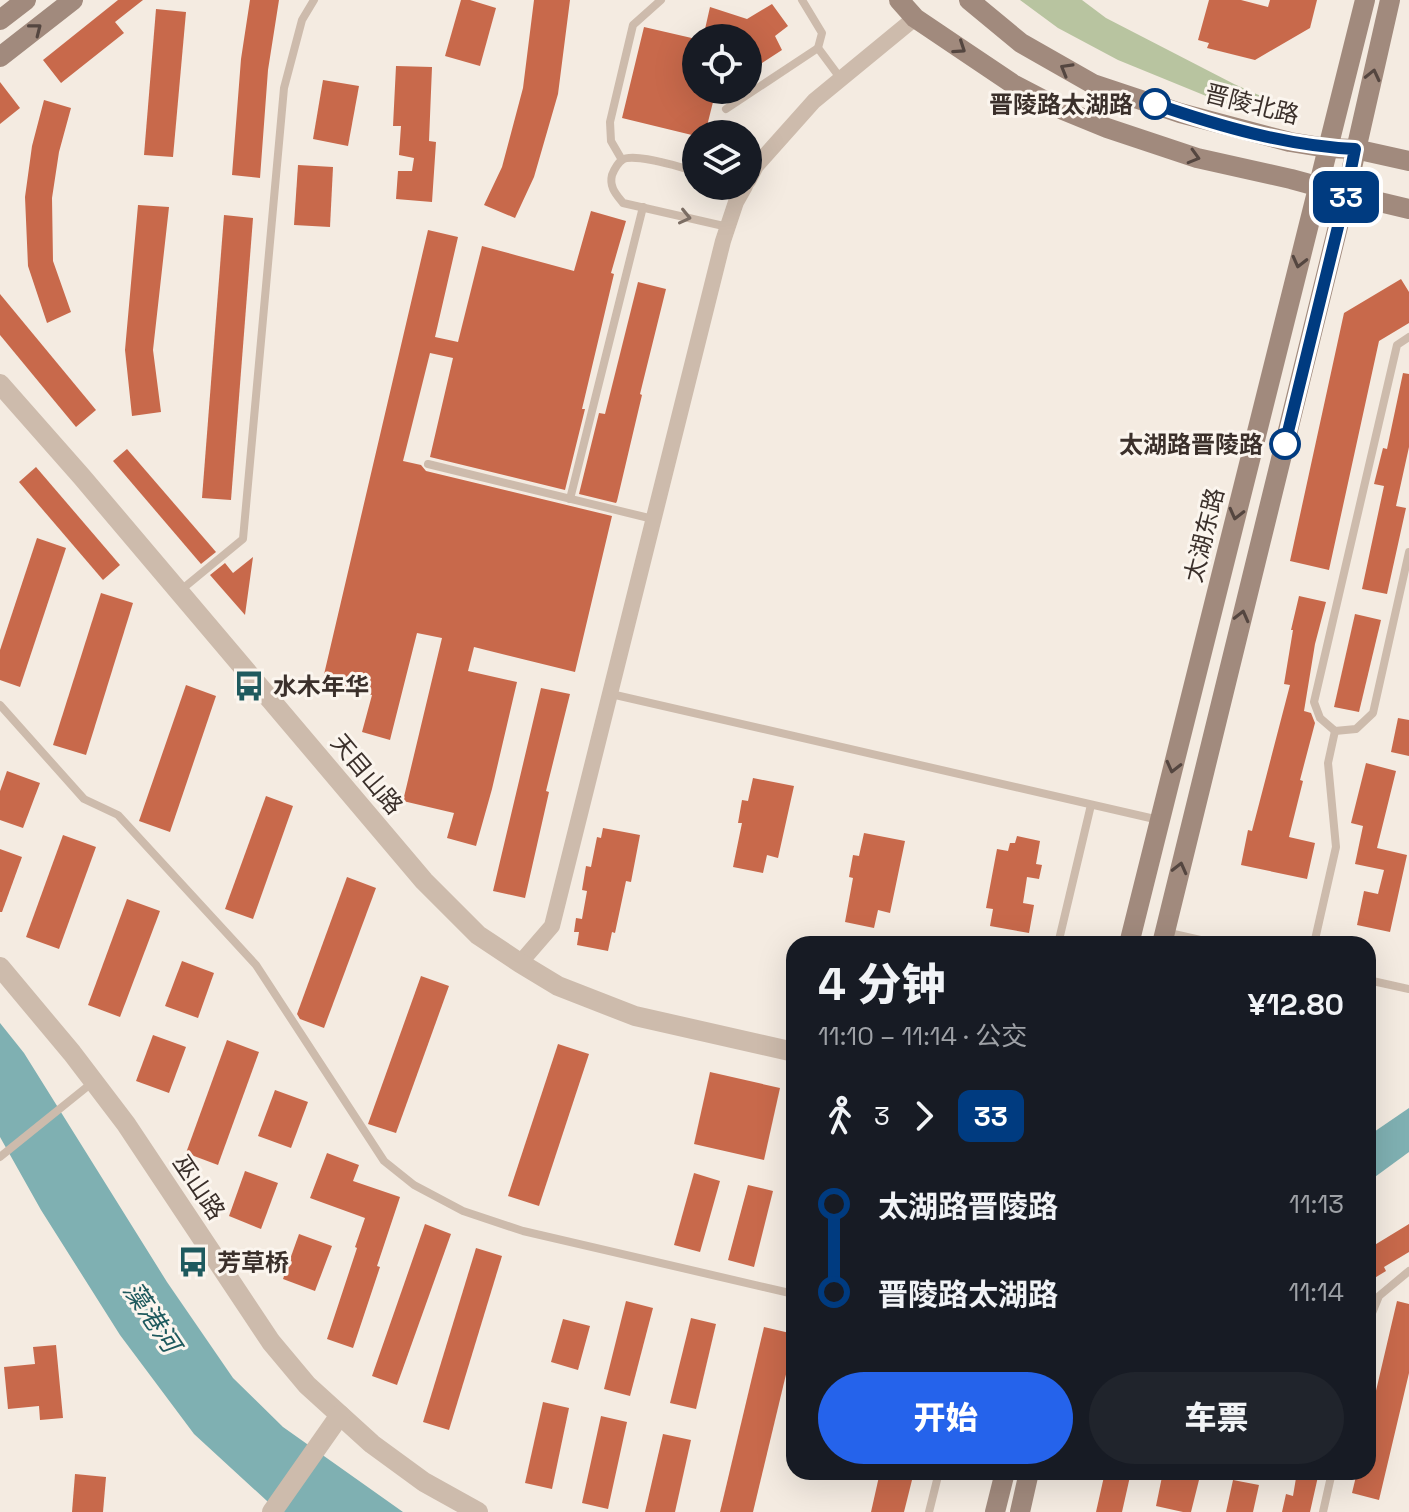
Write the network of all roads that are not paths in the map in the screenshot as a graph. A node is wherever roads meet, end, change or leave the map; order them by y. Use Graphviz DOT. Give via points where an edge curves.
graph roads {
  1 [pos="73,0"];
  2 [pos="314,0"];
  3 [pos="661,0"];
  4 [pos="802,0"];
  5 [pos="899,0"];
  6 [pos="969,0"];
  7 [pos="1365,0"];
  8 [pos="1390,0"];
  9 [pos="19,2"];
  10 [pos="915,18"];
  11 [pos="0,20"];
  12 [pos="818,48"];
  13 [pos="0,57"];
  14 [pos="841,79"];
  15 [pos="726,109"];
  16 [pos="1327,148"];
  17 [pos="1355,149"];
  18 [pos="762,159"];
  19 [pos="622,160"];
  20 [pos="1409,161"];
  21 [pos="682,168"];
  22 [pos="1318,186"];
  23 [pos="1346,194"];
  24 [pos="737,200"];
  25 [pos="643,207"];
  26 [pos="1409,209"];
  27 [pos="728,227"];
  28 [pos="1409,337"];
  29 [pos="0,384"];
  30 [pos="428,464"];
  31 [pos="570,499"];
  32 [pos="653,519"];
  33 [pos="1409,552"];
  34 [pos="179,592"];
  35 [pos="610,694"];
  36 [pos="0,705"];
  37 [pos="1335,731"];
  38 [pos="1091,805"];
  39 [pos="1160,820"];
  40 [pos="1060,936"];
  41 [pos="1131,936"];
  42 [pos="1163,936"];
  43 [pos="1316,936"];
  44 [pos="520,963"];
  45 [pos="0,967"];
  46 [pos="1376,982"];
  47 [pos="1409,989"];
  48 [pos="786,1050"];
  49 [pos="94,1081"];
  50 [pos="0,1157"];
  51 [pos="1409,1271"];
  52 [pos="786,1292"];
  53 [pos="1376,1303"];
  54 [pos="340,1415"];
  55 [pos="937,1480"];
  56 [pos="1003,1480"];
  57 [pos="1027,1480"];
  58 [pos="1330,1480"];
  59 [pos="272,1512"];
  60 [pos="478,1512"];
  61 [pos="929,1512"];
  62 [pos="995,1512"];
  63 [pos="1020,1512"];
  64 [pos="1323,1512"];
  13 -- 1 [label="main road, one-way"];
  2 -- 34 [label="lane" via="302,20 284,88 243,539"];
  3 -- 19 [label="lane" via="633,25 610,122 611,141"];
  4 -- 12 [label="lane" via="822,33"];
  5 -- 10 [label="main road"];
  16 -- 6 [label="main road, 晋陵北路, one-way" via="1180,113 1093,84 1021,43"];
  7 -- 16 [label="main road, 太湖东路"];
  17 -- 8 [label="main road, one-way"];
  9 -- 11 [label="main road"];
  10 -- 14 [label="street"];
  10 -- 22 [label="main road, one-way" via="1013,84 1063,110 1197,158"];
  12 -- 14 [label="lane"];
  12 -- 15 [label="lane"];
  14 -- 18 [label="street"];
  16 -- 17 [label="main road, 晋陵北路"];
  16 -- 22 [label="main road, 太湖东路"];
  17 -- 20 [label="main road, 晋陵北路"];
  17 -- 23 [label="main road"];
  19 -- 21 [label="lane" via="634,157"];
  19 -- 25 [label="lane" via="613,171 613,191 623,203"];
  22 -- 23 [label="main road"];
  22 -- 39 [label="main road, 太湖东路, one-way"];
  23 -- 26 [label="main road"];
  42 -- 23 [label="main road, one-way"];
  24 -- 27 [label="street"];
  25 -- 27 [label="lane, one-way"];
  25 -- 31 [label="lane"];
  27 -- 32 [label="street"];
  28 -- 37 [label="lane" via="1397,345 1314,702 1320,718"];
  29 -- 34 [label="street, 天目山路"];
  30 -- 31 [label="lane"];
  31 -- 32 [label="lane"];
  32 -- 35 [label="street"];
  33 -- 37 [label="lane" via="1373,713 1356,729"];
  34 -- 44 [label="street, 天目山路" via="424,881 478,935"];
  35 -- 38 [label="lane"];
  35 -- 44 [label="street" via="552,926"];
  36 -- 52 [label="lane" via="84,799 118,815 256,965 384,1161 414,1185 463,1211 523,1231"];
  37 -- 43 [label="lane" via="1328,763 1336,847"];
  38 -- 39 [label="lane"];
  38 -- 40 [label="lane"];
  39 -- 41 [label="main road, 太湖东路"];
  44 -- 48 [label="street, 天目山路" via="558,986 635,1016"];
  45 -- 49 [label="street, 巫山路"];
  46 -- 47 [label="lane"];
  49 -- 50 [label="lane"];
  49 -- 54 [label="street, 巫山路" via="271,1342"];
  51 -- 53 [label="lane"];
  54 -- 59 [label="street"];
  54 -- 60 [label="street, 巫山路" via="424,1482"];
  55 -- 61 [label="lane"];
  56 -- 62 [label="main road"];
  57 -- 63 [label="main road"];
  58 -- 64 [label="lane"];
}
